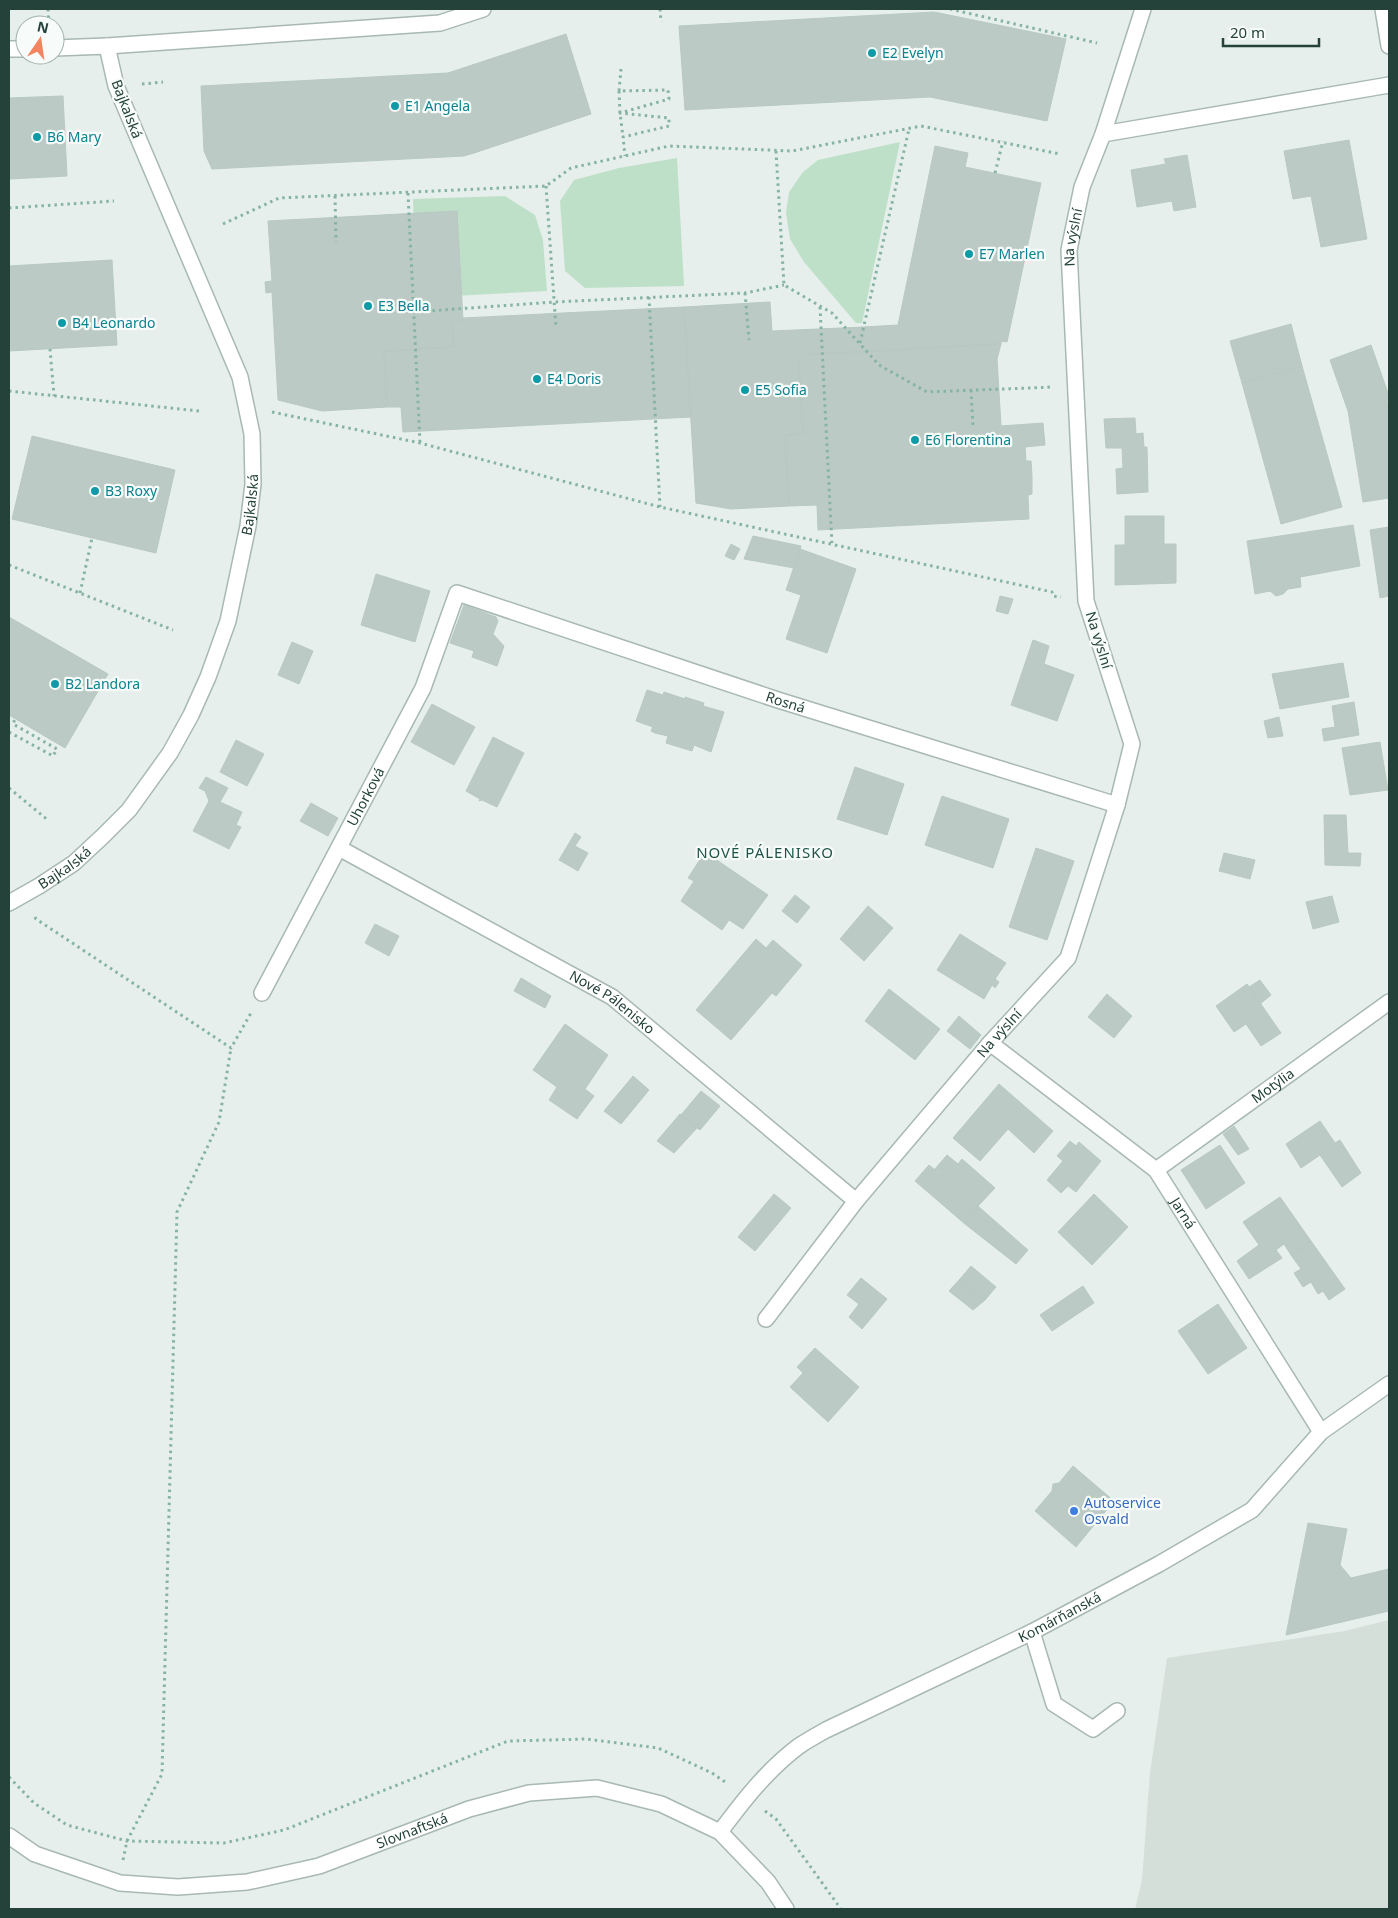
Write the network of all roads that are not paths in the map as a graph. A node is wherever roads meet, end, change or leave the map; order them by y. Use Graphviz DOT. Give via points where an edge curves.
graph roads {
  1 [pos="483,9"];
  2 [pos="1143,9"];
  3 [pos="1383,9"];
  4 [pos="107,46"];
  5 [pos="1389,46"];
  6 [pos="65,48"];
  7 [pos="1389,85"];
  8 [pos="1103,134"];
  9 [pos="457,593"];
  10 [pos="1118,805"];
  11 [pos="339,848"];
  12 [pos="9,903"];
  13 [pos="262,993"];
  14 [pos="1389,1002"];
  15 [pos="990,1043"];
  16 [pos="1156,1170"];
  17 [pos="856,1201"];
  18 [pos="766,1320"];
  19 [pos="1389,1384"];
  20 [pos="1321,1432"];
  21 [pos="1032,1632"];
  22 [pos="1117,1711"];
  23 [pos="720,1832"];
  24 [pos="9,1836"];
  25 [pos="786,1909"];
  1 -- 4 [label="street" via="440,22"];
  2 -- 8 [label="street, Na výslní"];
  3 -- 5 [label="street"];
  4 -- 6 [label="street"];
  4 -- 12 [label="street, Bajkalská" via="116,86 240,377 252,434 253,484 248,526 228,621 208,677 170,753 129,810 103,836 74,863"];
  7 -- 8 [label="street"];
  8 -- 10 [label="street, Na výslní" via="1082,187 1070,250 1086,601 1132,744"];
  9 -- 10 [label="street, Rosná" via="778,700"];
  9 -- 11 [label="street, Uhorková" via="423,688"];
  10 -- 15 [label="street, Na výslní" via="1068,958"];
  11 -- 13 [label="street, Uhorková"];
  11 -- 17 [label="street, Nové Pálenisko" via="612,997"];
  14 -- 16 [label="street, Motýlia"];
  15 -- 16 [label="street, Jarná"];
  15 -- 17 [label="street, Na výslní"];
  16 -- 20 [label="street, Jarná"];
  17 -- 18 [label="street, Na výslní"];
  19 -- 20 [label="street, Komárňanská"];
  20 -- 21 [label="street, Komárňanská" via="1252,1510"];
  21 -- 22 [label="street" via="1054,1704 1093,1729"];
  21 -- 23 [label="street, Komárňanská" via="826,1730 800,1746 764,1777"];
  23 -- 24 [label="street, Slovnaftská" via="662,1804 597,1788 529,1793 469,1809 320,1866 247,1882 178,1887 120,1883 35,1854"];
  23 -- 25 [label="street, Slovnaftská" via="768,1882"];
}
